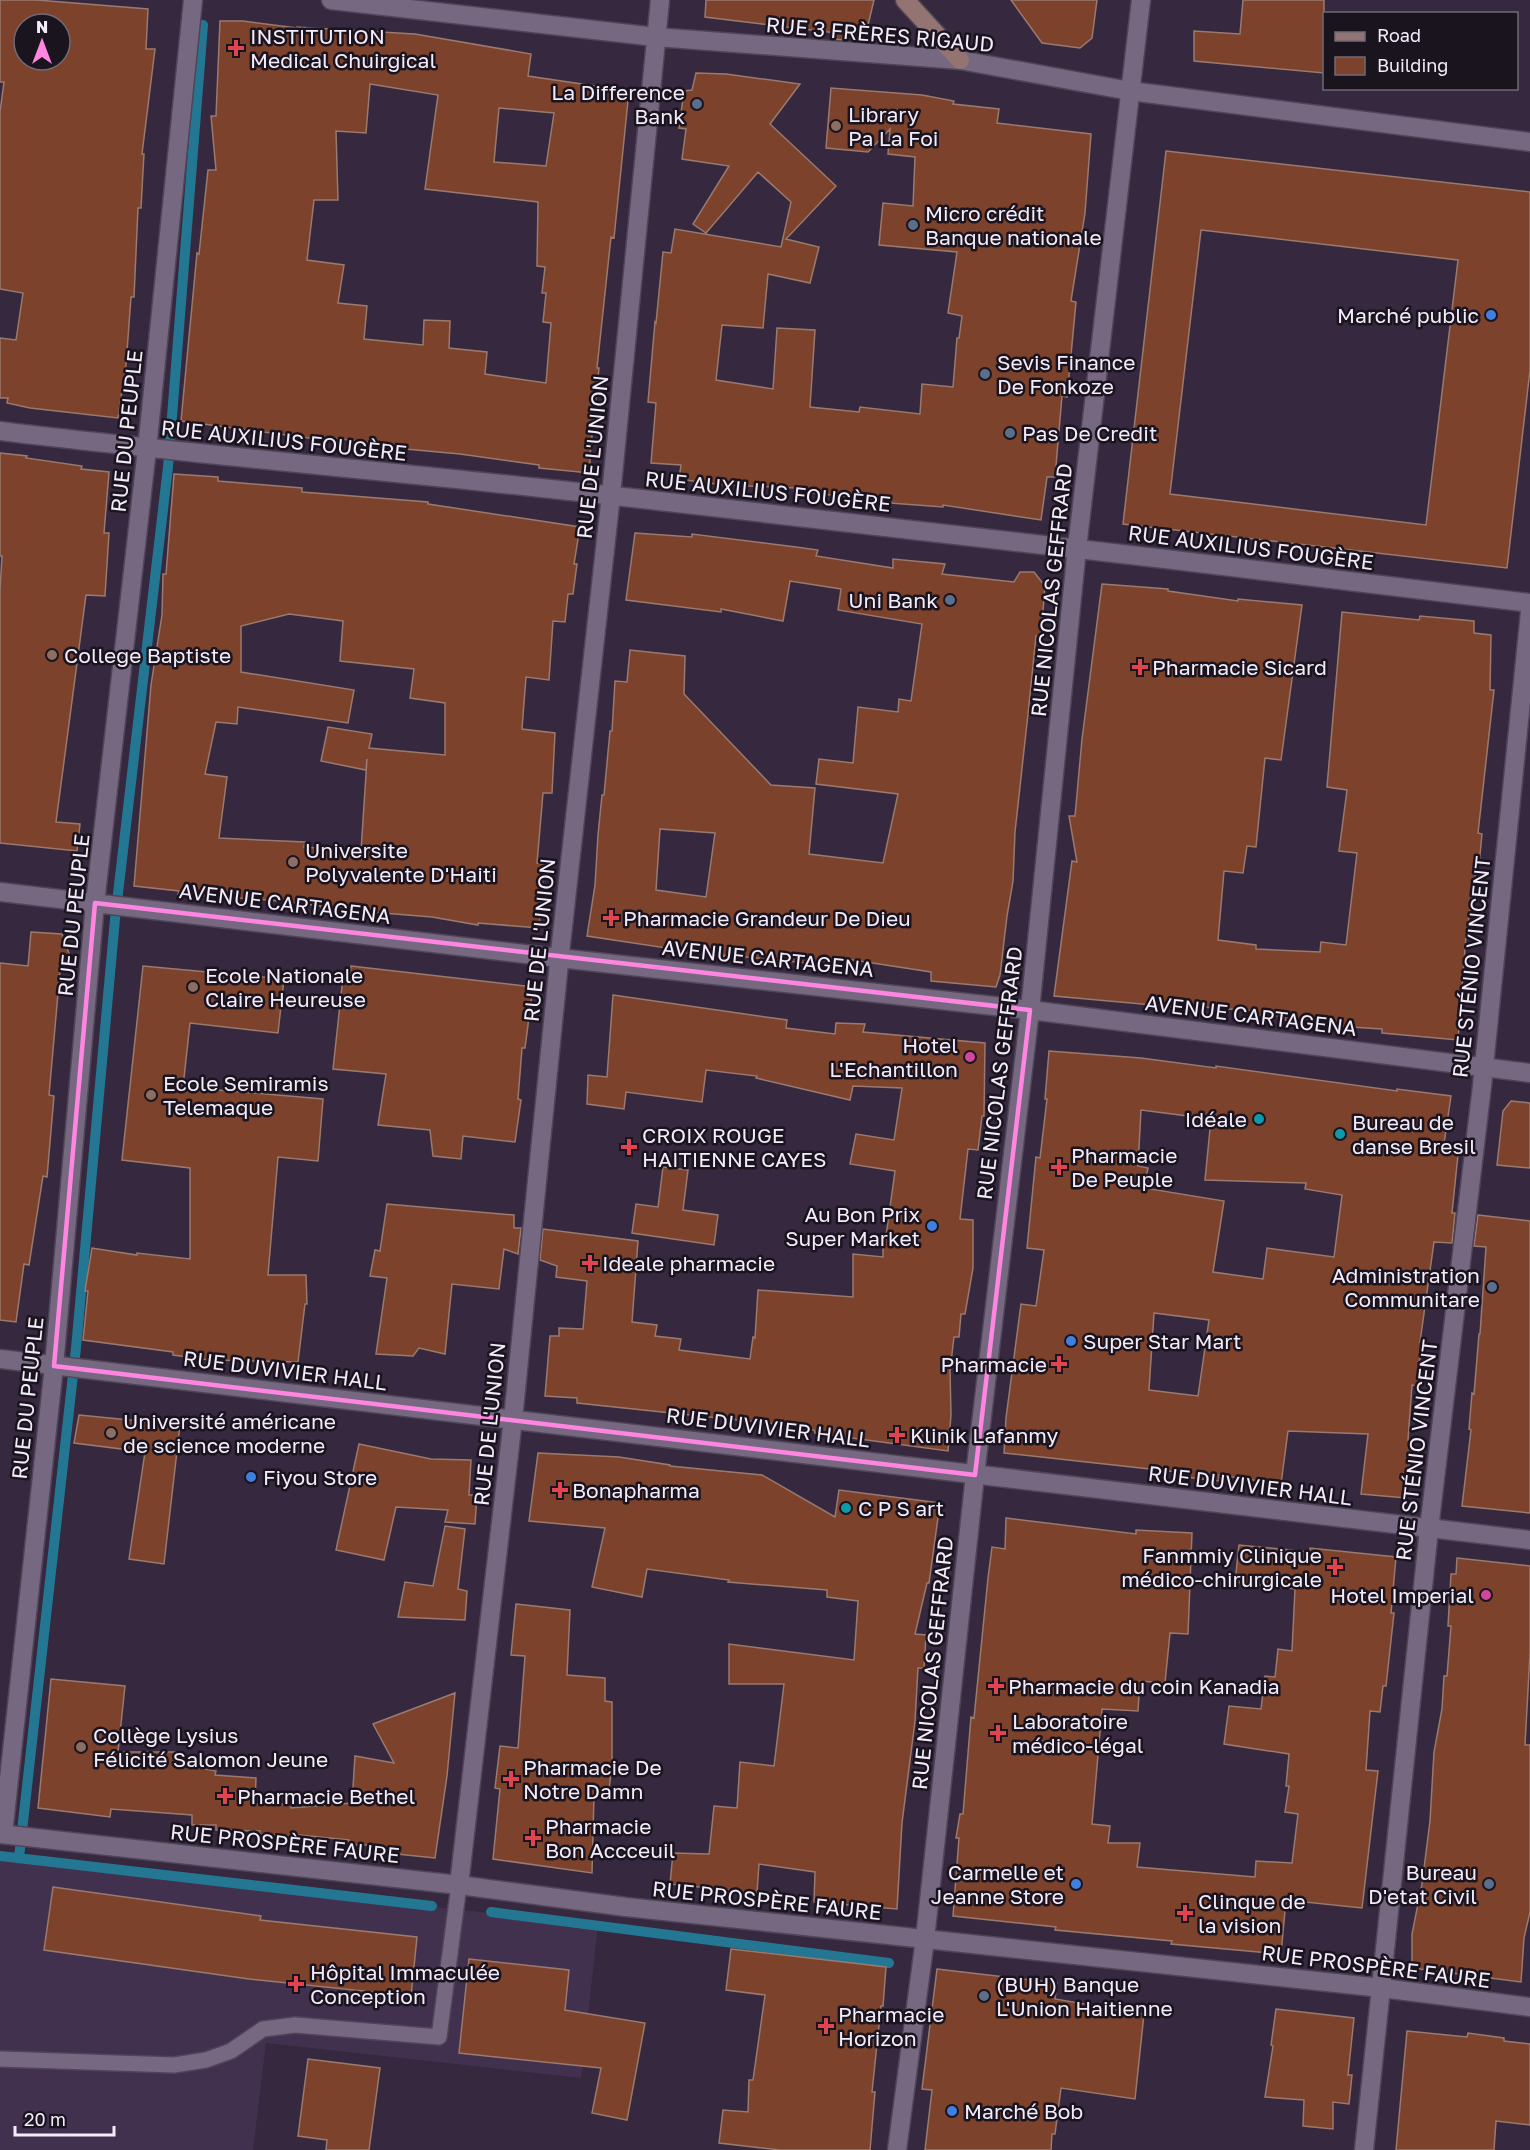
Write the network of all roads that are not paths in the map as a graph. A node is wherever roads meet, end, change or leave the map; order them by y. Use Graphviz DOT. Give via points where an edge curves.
graph roads {
  1 [pos="193,0"];
  2 [pos="331,0"];
  3 [pos="660,0"];
  4 [pos="905,0"];
  5 [pos="1141,0"];
  6 [pos="656,38"];
  7 [pos="960,60"];
  8 [pos="1130,91"];
  9 [pos="1530,142"];
  10 [pos="0,430"];
  11 [pos="147,449"];
  12 [pos="611,495"];
  13 [pos="1077,548"];
  14 [pos="1530,603"];
  15 [pos="1530,612"];
  16 [pos="0,892"];
  17 [pos="95,903"];
  18 [pos="559,958"];
  19 [pos="1030,1010"];
  20 [pos="1484,1067"];
  21 [pos="1530,1073"];
  22 [pos="0,1359"];
  23 [pos="54,1366"];
  24 [pos="513,1419"];
  25 [pos="975,1475"];
  26 [pos="1429,1529"];
  27 [pos="1530,1540"];
  28 [pos="1,1834"];
  29 [pos="459,1885"];
  30 [pos="925,1939"];
  31 [pos="1382,1988"];
  32 [pos="1530,2007"];
  33 [pos="0,2059"];
  34 [pos="897,2150"];
  35 [pos="1365,2150"];
  1 -- 11 [label="street, RUE DU PEUPLE"];
  2 -- 6 [label="street, RUE 3 FRÈRES RIGAUD"];
  3 -- 6 [label="street, RUE DE L'UNION"];
  4 -- 7 [label="main road"];
  5 -- 8 [label="street, RUE NICOLAS GEFFRARD"];
  6 -- 7 [label="street, RUE 3 FRÈRES RIGAUD"];
  6 -- 12 [label="street, RUE DE L'UNION"];
  7 -- 8 [label="street, RUE 3 FRÈRES RIGAUD"];
  8 -- 9 [label="street, RUE 3 FRÈRES RIGAUD"];
  8 -- 13 [label="street, RUE NICOLAS GEFFRARD"];
  10 -- 11 [label="street, RUE AUXILIUS FOUGÈRE"];
  11 -- 12 [label="street, RUE AUXILIUS FOUGÈRE"];
  11 -- 17 [label="street, RUE DU PEUPLE"];
  12 -- 13 [label="street, RUE AUXILIUS FOUGÈRE"];
  12 -- 18 [label="street, RUE DE L'UNION"];
  13 -- 14 [label="street, RUE AUXILIUS FOUGÈRE"];
  13 -- 19 [label="street, RUE NICOLAS GEFFRARD"];
  15 -- 20 [label="street, RUE STÉNIO VINCENT"];
  16 -- 17 [label="street, AVENUE CARTAGENA"];
  17 -- 18 [label="street, AVENUE CARTAGENA"];
  17 -- 23 [label="street, RUE DU PEUPLE"];
  18 -- 19 [label="street, AVENUE CARTAGENA"];
  18 -- 24 [label="street, RUE DE L'UNION"];
  19 -- 20 [label="street, AVENUE CARTAGENA"];
  19 -- 25 [label="street, RUE NICOLAS GEFFRARD"];
  20 -- 21 [label="street, AVENUE CARTAGENA"];
  20 -- 26 [label="street, RUE STÉNIO VINCENT"];
  22 -- 23 [label="street, RUE DUVIVIER HALL"];
  23 -- 24 [label="street, RUE DUVIVIER HALL"];
  23 -- 28 [label="street, RUE DU PEUPLE"];
  24 -- 25 [label="street, RUE DUVIVIER HALL"];
  24 -- 29 [label="street, RUE DE L'UNION"];
  25 -- 26 [label="street, RUE DUVIVIER HALL"];
  25 -- 30 [label="street, RUE NICOLAS GEFFRARD"];
  26 -- 27 [label="street, RUE DUVIVIER HALL"];
  26 -- 31 [label="street, RUE STÉNIO VINCENT"];
  28 -- 29 [label="street, RUE PROSPÈRE FAURE"];
  29 -- 30 [label="street, RUE PROSPÈRE FAURE"];
  29 -- 33 [label="lane" via="439,2037 295,2025 263,2029 231,2051 174,2065"];
  30 -- 31 [label="street, RUE PROSPÈRE FAURE"];
  30 -- 34 [label="street, RUE NICOLAS GEFFRARD"];
  31 -- 32 [label="street, RUE PROSPÈRE FAURE"];
  31 -- 35 [label="street, RUE STÉNIO VINCENT"];
}
